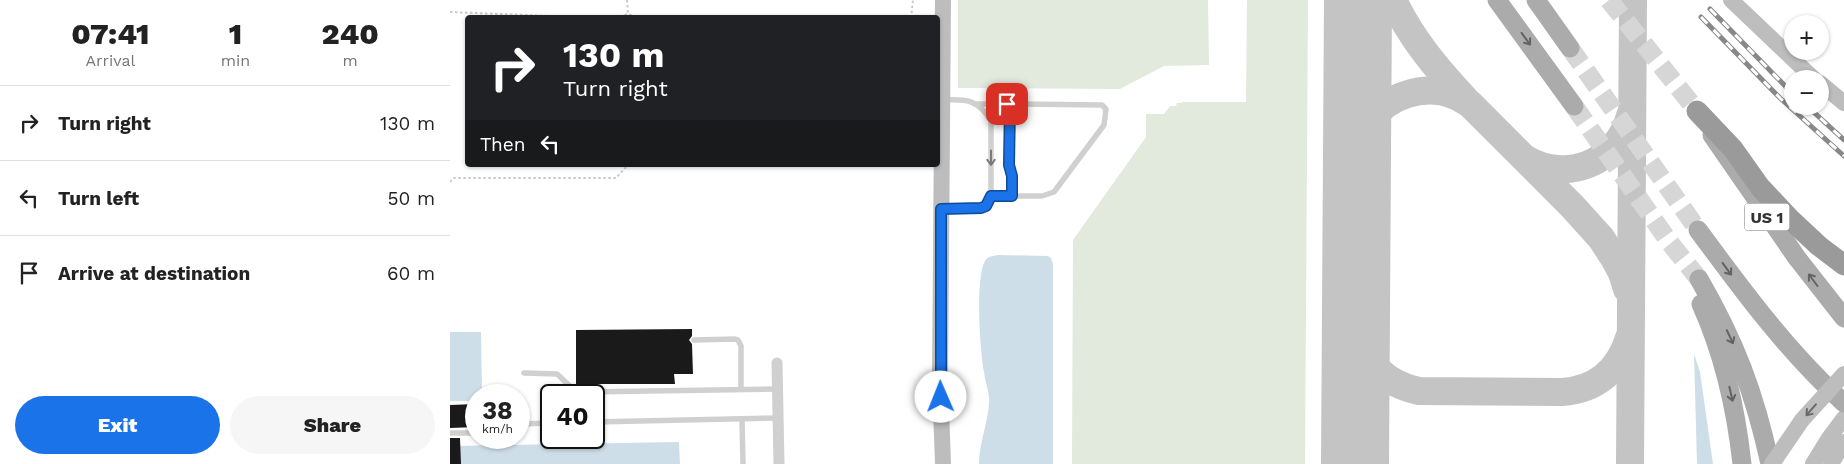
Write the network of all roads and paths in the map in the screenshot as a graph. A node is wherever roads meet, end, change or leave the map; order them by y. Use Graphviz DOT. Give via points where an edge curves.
graph roads {
  1 [pos="627,0"];
  2 [pos="913,0"];
  3 [pos="931,0"];
  4 [pos="942,0"];
  5 [pos="1497,0"];
  6 [pos="1536,0"];
  7 [pos="1731,0"];
  8 [pos="450,12"];
  9 [pos="628,14"];
  10 [pos="524,15"];
  11 [pos="624,15"];
  12 [pos="911,15"];
  13 [pos="931,15"];
  14 [pos="1570,48"];
  15 [pos="940,65"];
  16 [pos="1805,70"];
  17 [pos="1829,90"];
  18 [pos="940,98"];
  19 [pos="1844,103"];
  20 [pos="975,104"];
  21 [pos="1007,104"];
  22 [pos="1574,106"];
  23 [pos="1697,111"];
  24 [pos="940,154"];
  25 [pos="626,167"];
  26 [pos="930,167"];
  27 [pos="450,182"];
  28 [pos="991,196"];
  29 [pos="1012,196"];
  30 [pos="941,209"];
  31 [pos="1698,230"];
  32 [pos="1844,265"];
  33 [pos="1844,318"];
  34 [pos="694,340"];
  35 [pos="777,363"];
  36 [pos="524,373"];
  37 [pos="1844,374"];
  38 [pos="940,381"];
  39 [pos="742,389"];
  40 [pos="777,389"];
  41 [pos="1844,402"];
  42 [pos="778,418"];
  43 [pos="1844,418"];
  44 [pos="742,419"];
  45 [pos="605,422"];
  46 [pos="450,433"];
  47 [pos="465,433"];
  48 [pos="1844,443"];
  49 [pos="743,464"];
  50 [pos="780,464"];
  51 [pos="943,464"];
  52 [pos="1742,464"];
  53 [pos="1771,464"];
  54 [pos="1813,464"];
  55 [pos="1831,464"];
  1 -- 9 [label="path"];
  2 -- 12 [label="path"];
  3 -- 13 [label="street"];
  4 -- 15 [label="street"];
  5 -- 22 [label="main road, one-way"];
  6 -- 14 [label="main road"];
  7 -- 16 [label="street"];
  8 -- 10 [label="path"];
  9 -- 11 [label="path"];
  17 -- 19 [label="street"];
  18 -- 20 [label="lane" via="967,100"];
  20 -- 21 [label="lane"];
  20 -- 28 [label="lane, one-way" via="986,112 991,121"];
  21 -- 29 [label="lane"];
  21 -- 29 [label="lane" via="1102,106 1106,110 1104,125 1054,192 1042,196"];
  23 -- 32 [label="highway" via="1733,149 1760,187 1790,220"];
  33 -- 23 [label="main road, US 1, one-way" via="1724,156"];
  24 -- 30 [label="street"];
  25 -- 27 [label="path" via="616,178 454,178"];
  26 -- 38 [label="street"];
  28 -- 29 [label="lane"];
  28 -- 30 [label="lane" via="986,206 981,208"];
  30 -- 38 [label="street"];
  31 -- 41 [label="main road, one-way" via="1775,332"];
  34 -- 39 [label="lane" via="738,340 741,346"];
  35 -- 40 [label="street"];
  36 -- 39 [label="lane" via="557,374 572,388 585,392"];
  37 -- 53 [label="street, one-way, bridge" via="1802,420"];
  38 -- 51 [label="street"];
  39 -- 40 [label="lane"];
  40 -- 42 [label="street"];
  42 -- 44 [label="lane"];
  42 -- 50 [label="street"];
  43 -- 54 [label="street"];
  44 -- 45 [label="lane"];
  44 -- 49 [label="lane"];
  46 -- 47 [label="lane"];
  48 -- 55 [label="street"];
  52 -- 53 [label="main road" via="1726,371 1695,281 1722,319 1740,359"];
}
